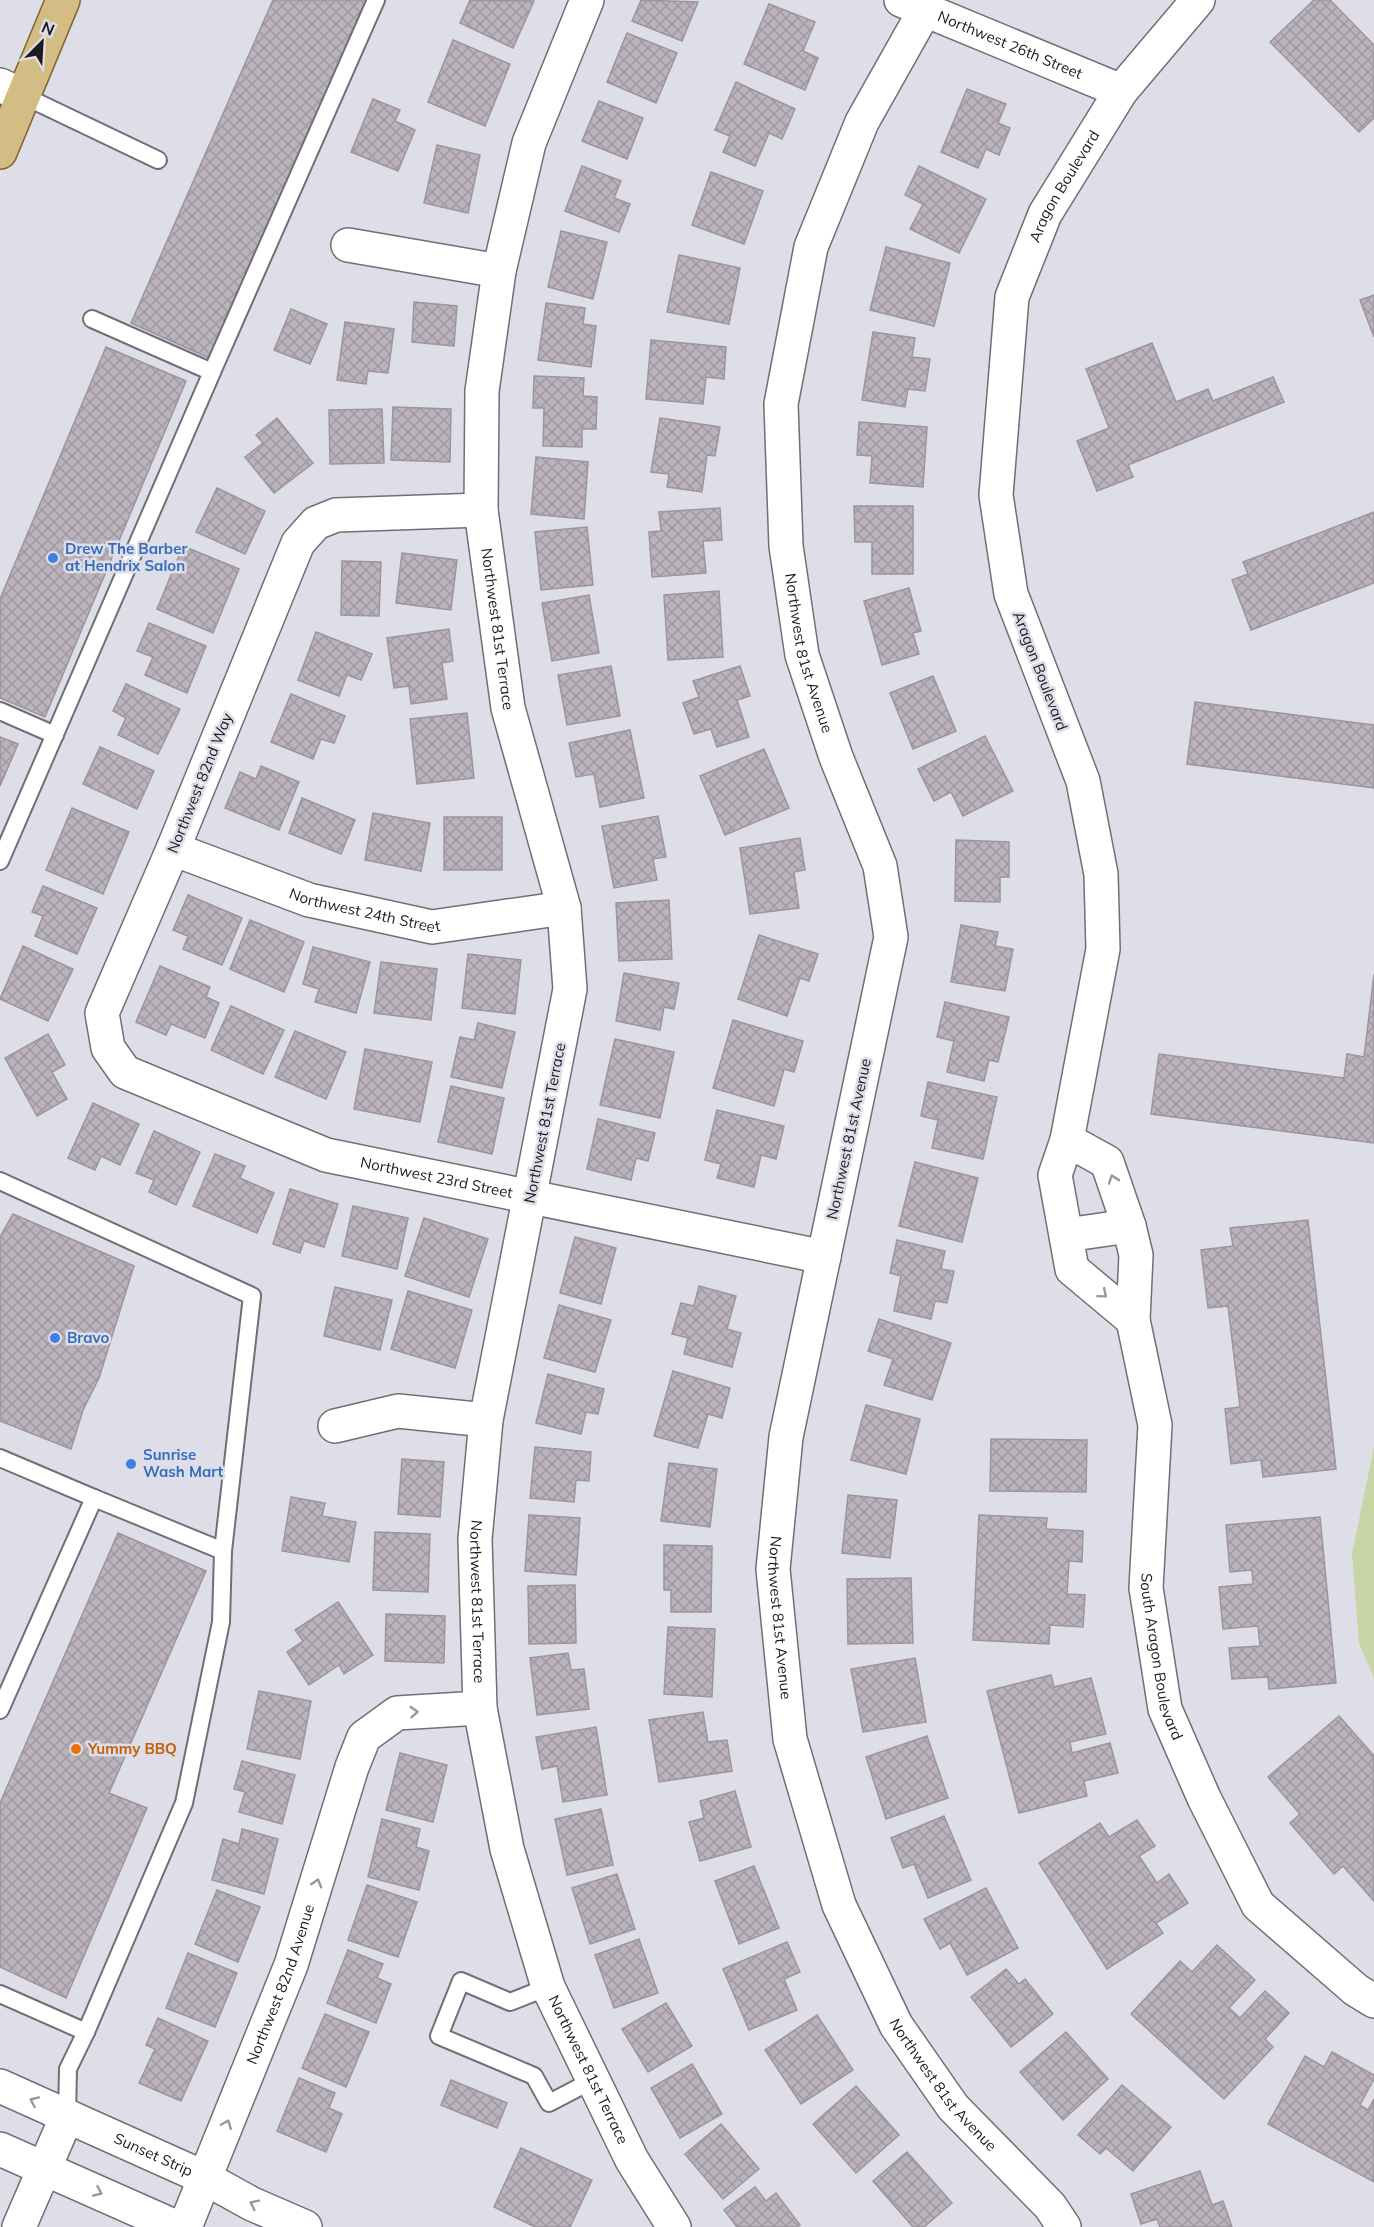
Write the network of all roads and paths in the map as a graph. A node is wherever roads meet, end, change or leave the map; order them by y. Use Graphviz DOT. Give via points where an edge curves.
graph roads {
  1 [pos="63,0"];
  2 [pos="376,0"];
  3 [pos="587,0"];
  4 [pos="1198,0"];
  5 [pos="913,5"];
  6 [pos="12,90"];
  7 [pos="1121,91"];
  8 [pos="0,152"];
  9 [pos="158,160"];
  10 [pos="348,245"];
  11 [pos="499,271"];
  12 [pos="92,319"];
  13 [pos="212,372"];
  14 [pos="481,510"];
  15 [pos="0,711"];
  16 [pos="55,735"];
  17 [pos="173,849"];
  18 [pos="0,861"];
  19 [pos="564,908"];
  20 [pos="108,1048"];
  21 [pos="1067,1140"];
  22 [pos="0,1181"];
  23 [pos="531,1198"];
  24 [pos="1129,1226"];
  25 [pos="1066,1235"];
  26 [pos="824,1257"];
  27 [pos="1133,1320"];
  28 [pos="486,1420"];
  29 [pos="335,1426"];
  30 [pos="0,1458"];
  31 [pos="94,1498"];
  32 [pos="223,1551"];
  33 [pos="480,1708"];
  34 [pos="0,1710"];
  35 [pos="548,1987"];
  36 [pos="0,1994"];
  37 [pos="1374,2001"];
  38 [pos="86,2032"];
  39 [pos="593,2080"];
  40 [pos="0,2086"];
  41 [pos="67,2116"];
  42 [pos="0,2149"];
  43 [pos="45,2168"];
  44 [pos="205,2178"];
  45 [pos="20,2227"];
  46 [pos="176,2227"];
  47 [pos="185,2227"];
  48 [pos="305,2227"];
  49 [pos="674,2227"];
  50 [pos="1064,2227"];
  1 -- 6 [label="main road"];
  2 -- 13 [label="lane"];
  3 -- 11 [label="street, Northwest 81st Terrace" via="529,143"];
  4 -- 7 [label="street, Aragon Boulevard"];
  5 -- 7 [label="street, Northwest 26th Street"];
  5 -- 26 [label="street, Northwest 81st Avenue" via="811,247 781,404 786,546 802,655 836,757 880,866 891,937"];
  6 -- 8 [label="main road"];
  6 -- 9 [label="lane"];
  7 -- 21 [label="street, Aragon Boulevard" via="1045,214 1012,297 996,495 1011,594 1083,781 1101,874 1102,949"];
  10 -- 11 [label="street"];
  11 -- 14 [label="street, Northwest 81st Terrace" via="482,391"];
  12 -- 13 [label="lane"];
  13 -- 16 [label="lane"];
  14 -- 17 [label="street, Northwest 82nd Way" via="336,516 316,523 298,543"];
  14 -- 19 [label="street, Northwest 81st Terrace" via="508,708"];
  15 -- 16 [label="lane"];
  16 -- 18 [label="lane"];
  17 -- 19 [label="street, Northwest 24th Street" via="309,900 432,927"];
  17 -- 20 [label="street, Northwest 82nd Way" via="102,1014"];
  19 -- 23 [label="street, Northwest 81st Terrace" via="570,989"];
  20 -- 23 [label="street, Northwest 23rd Street" via="125,1072 326,1155"];
  24 -- 21 [label="street, South Aragon Boulevard, one-way" via="1107,1162"];
  21 -- 25 [label="street, Aragon Boulevard" via="1055,1175"];
  22 -- 32 [label="lane" via="252,1296"];
  23 -- 26 [label="street, Northwest 23rd Street"];
  23 -- 28 [label="street, Northwest 81st Terrace"];
  24 -- 25 [label="street"];
  24 -- 27 [label="street, South Aragon Boulevard" via="1136,1255"];
  25 -- 27 [label="street, Aragon Boulevard, one-way" via="1072,1269"];
  26 -- 50 [label="street, Northwest 81st Avenue" via="786,1437 773,1569 790,1738 839,1905 896,2025 953,2107 1050,2206"];
  27 -- 37 [label="street, South Aragon Boulevard" via="1155,1425 1146,1588 1165,1709 1258,1905 1356,1990"];
  28 -- 29 [label="street" via="398,1411"];
  28 -- 33 [label="street, Northwest 81st Terrace" via="475,1539"];
  30 -- 31 [label="lane"];
  31 -- 32 [label="lane"];
  31 -- 34 [label="lane"];
  32 -- 38 [label="lane" via="221,1622 184,1803"];
  33 -- 35 [label="street, Northwest 81st Terrace" via="507,1850"];
  44 -- 33 [label="street, Northwest 82nd Avenue, one-way" via="291,1965 364,1737 397,1713"];
  35 -- 39 [label="street, Northwest 81st Terrace"];
  35 -- 39 [label="lane" via="510,2002 461,1981 438,2036 534,2076 549,2103"];
  36 -- 38 [label="lane"];
  38 -- 41 [label="lane" via="68,2069"];
  39 -- 49 [label="street, Northwest 81st Terrace" via="632,2160"];
  41 -- 40 [label="street, Sunset Strip, one-way"];
  41 -- 43 [label="street"];
  41 -- 44 [label="street, Sunset Strip"];
  42 -- 43 [label="street"];
  43 -- 45 [label="street"];
  43 -- 46 [label="street, one-way"];
  44 -- 47 [label="street, Northwest 82nd Avenue"];
  48 -- 44 [label="street, Sunset Strip, one-way"];
}
